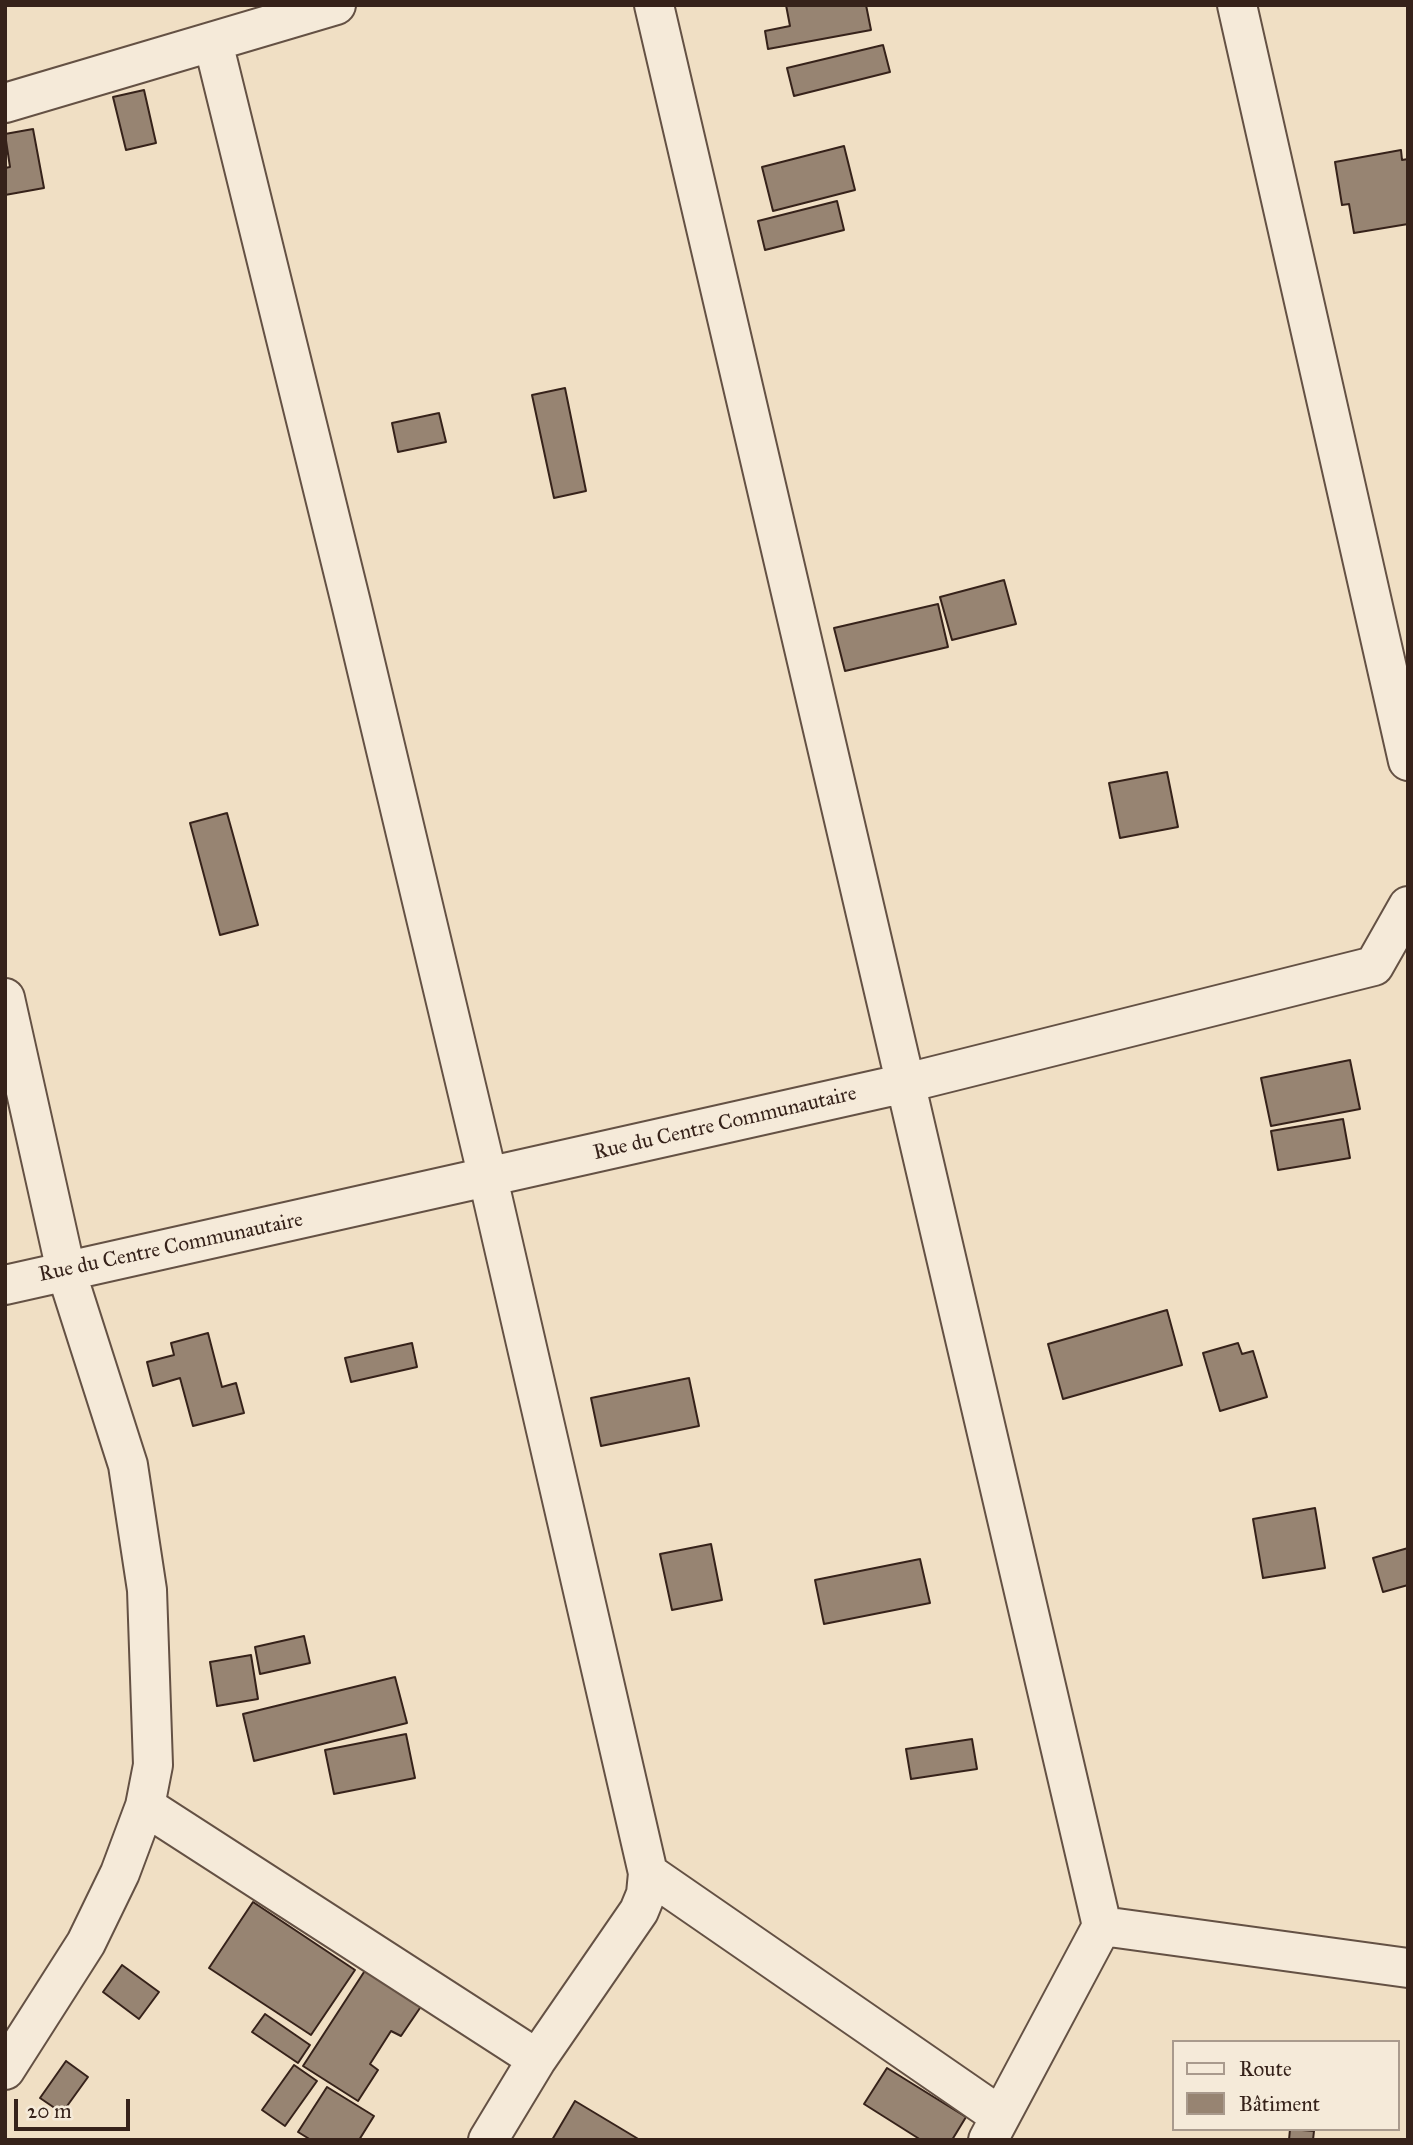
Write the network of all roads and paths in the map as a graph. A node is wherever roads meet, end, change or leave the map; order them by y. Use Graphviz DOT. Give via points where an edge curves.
graph roads {
  1 [pos="336,5"];
  2 [pos="654,5"];
  3 [pos="1237,5"];
  4 [pos="213,42"];
  5 [pos="5,103"];
  6 [pos="1408,761"];
  7 [pos="1408,906"];
  8 [pos="5,998"];
  9 [pos="906,1083"];
  10 [pos="488,1178"];
  11 [pos="66,1271"];
  12 [pos="5,1285"];
  13 [pos="145,1806"];
  14 [pos="648,1873"];
  15 [pos="1102,1926"];
  16 [pos="1408,1968"];
  17 [pos="537,2059"];
  18 [pos="5,2070"];
  19 [pos="994,2128"];
  20 [pos="488,2140"];
  1 -- 4 [label="street"];
  2 -- 9 [label="street"];
  3 -- 6 [label="street"];
  4 -- 5 [label="street"];
  4 -- 10 [label="street"];
  7 -- 9 [label="street, Rue du Centre Communautaire" via="1374,966"];
  8 -- 11 [label="street"];
  9 -- 10 [label="street, Rue du Centre Communautaire"];
  9 -- 15 [label="street"];
  10 -- 11 [label="street, Rue du Centre Communautaire"];
  10 -- 14 [label="street"];
  11 -- 12 [label="street, Rue du Centre Communautaire"];
  11 -- 13 [label="street" via="128,1465 147,1590 152,1765"];
  13 -- 17 [label="street"];
  13 -- 18 [label="street" via="120,1873 86,1943"];
  14 -- 17 [label="street" via="639,1912"];
  14 -- 19 [label="street"];
  15 -- 16 [label="street"];
  15 -- 19 [label="street"];
  17 -- 20 [label="street"];
}
